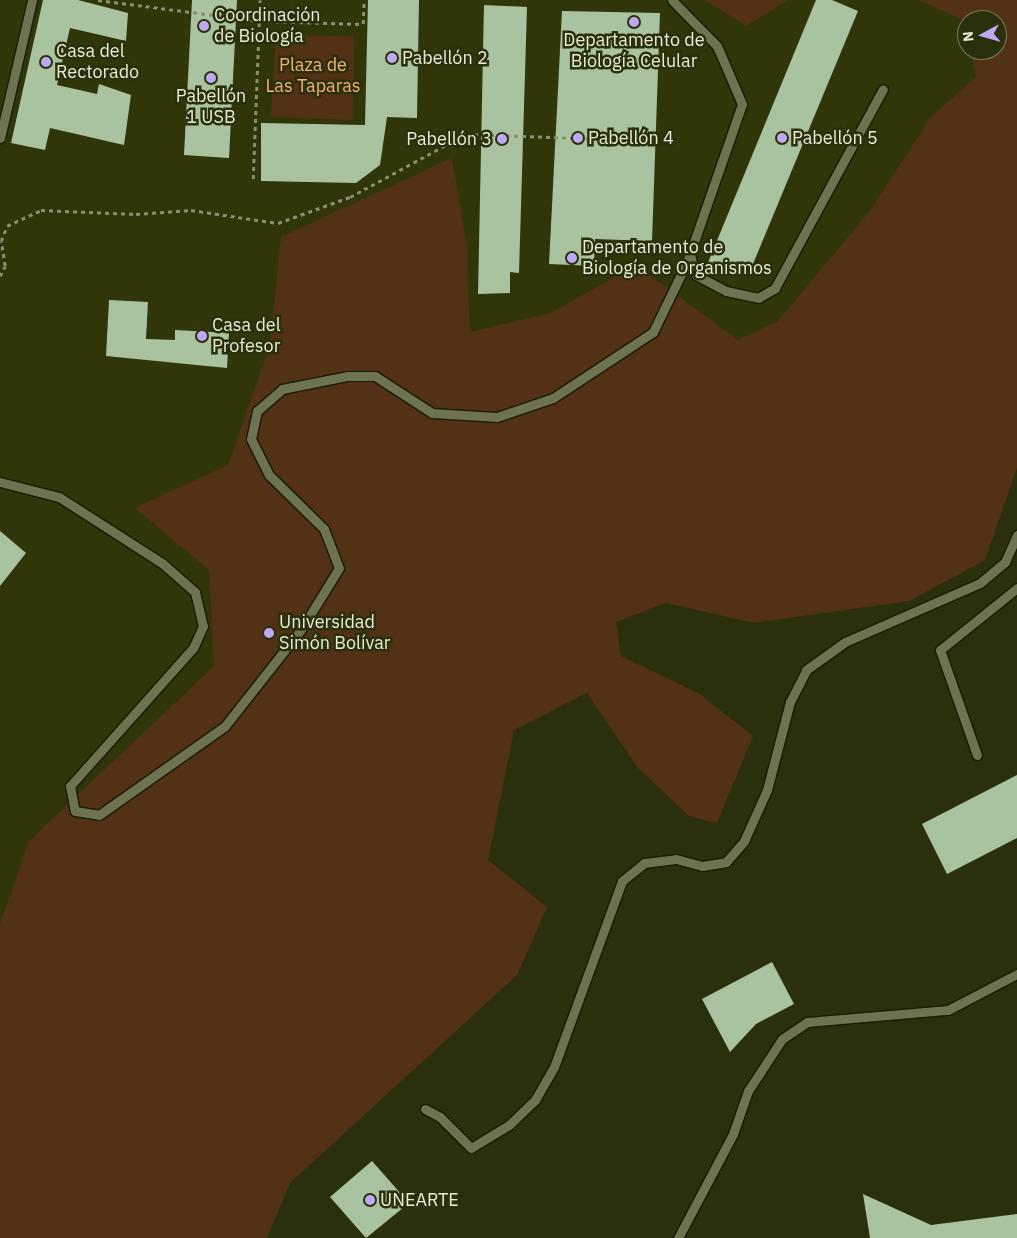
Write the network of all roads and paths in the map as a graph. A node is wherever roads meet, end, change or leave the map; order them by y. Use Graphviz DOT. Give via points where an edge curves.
graph roads {
  1 [pos="32,0"];
  2 [pos="98,0"];
  3 [pos="260,0"];
  4 [pos="364,0"];
  5 [pos="672,0"];
  6 [pos="259,21"];
  7 [pos="883,89"];
  8 [pos="0,138"];
  9 [pos="606,139"];
  10 [pos="253,179"];
  11 [pos="690,255"];
  12 [pos="0,276"];
  13 [pos="0,482"];
  14 [pos="1017,535"];
  15 [pos="1017,588"];
  16 [pos="977,755"];
  17 [pos="1017,974"];
  18 [pos="425,1109"];
  19 [pos="678,1238"];
  1 -- 8 [label="lane"];
  2 -- 6 [label="path"];
  3 -- 6 [label="path"];
  4 -- 6 [label="path" via="364,24"];
  5 -- 11 [label="lane" via="717,46 742,104"];
  6 -- 10 [label="path"];
  7 -- 11 [label="lane" via="775,288 758,298 726,292 696,275"];
  9 -- 12 [label="path" via="466,134 350,197 278,222 191,210 136,214 41,210 7,226 1,241 6,266"];
  11 -- 13 [label="lane" via="653,332 553,398 497,417 432,413 375,376 347,376 282,389 257,411 251,439 269,475 324,529 338,568 302,628 225,726 99,814 75,811 70,786 193,648 203,626 195,592 162,563 59,497"];
  14 -- 18 [label="lane" via="1005,562 980,584 845,642 806,670 790,702 767,790 744,842 726,862 702,866 676,859 644,863 622,881 554,1067 535,1100 509,1125 471,1148 440,1117"];
  15 -- 16 [label="lane" via="940,650"];
  17 -- 19 [label="lane" via="948,1010 807,1022 782,1038 748,1091 733,1134"];
}
